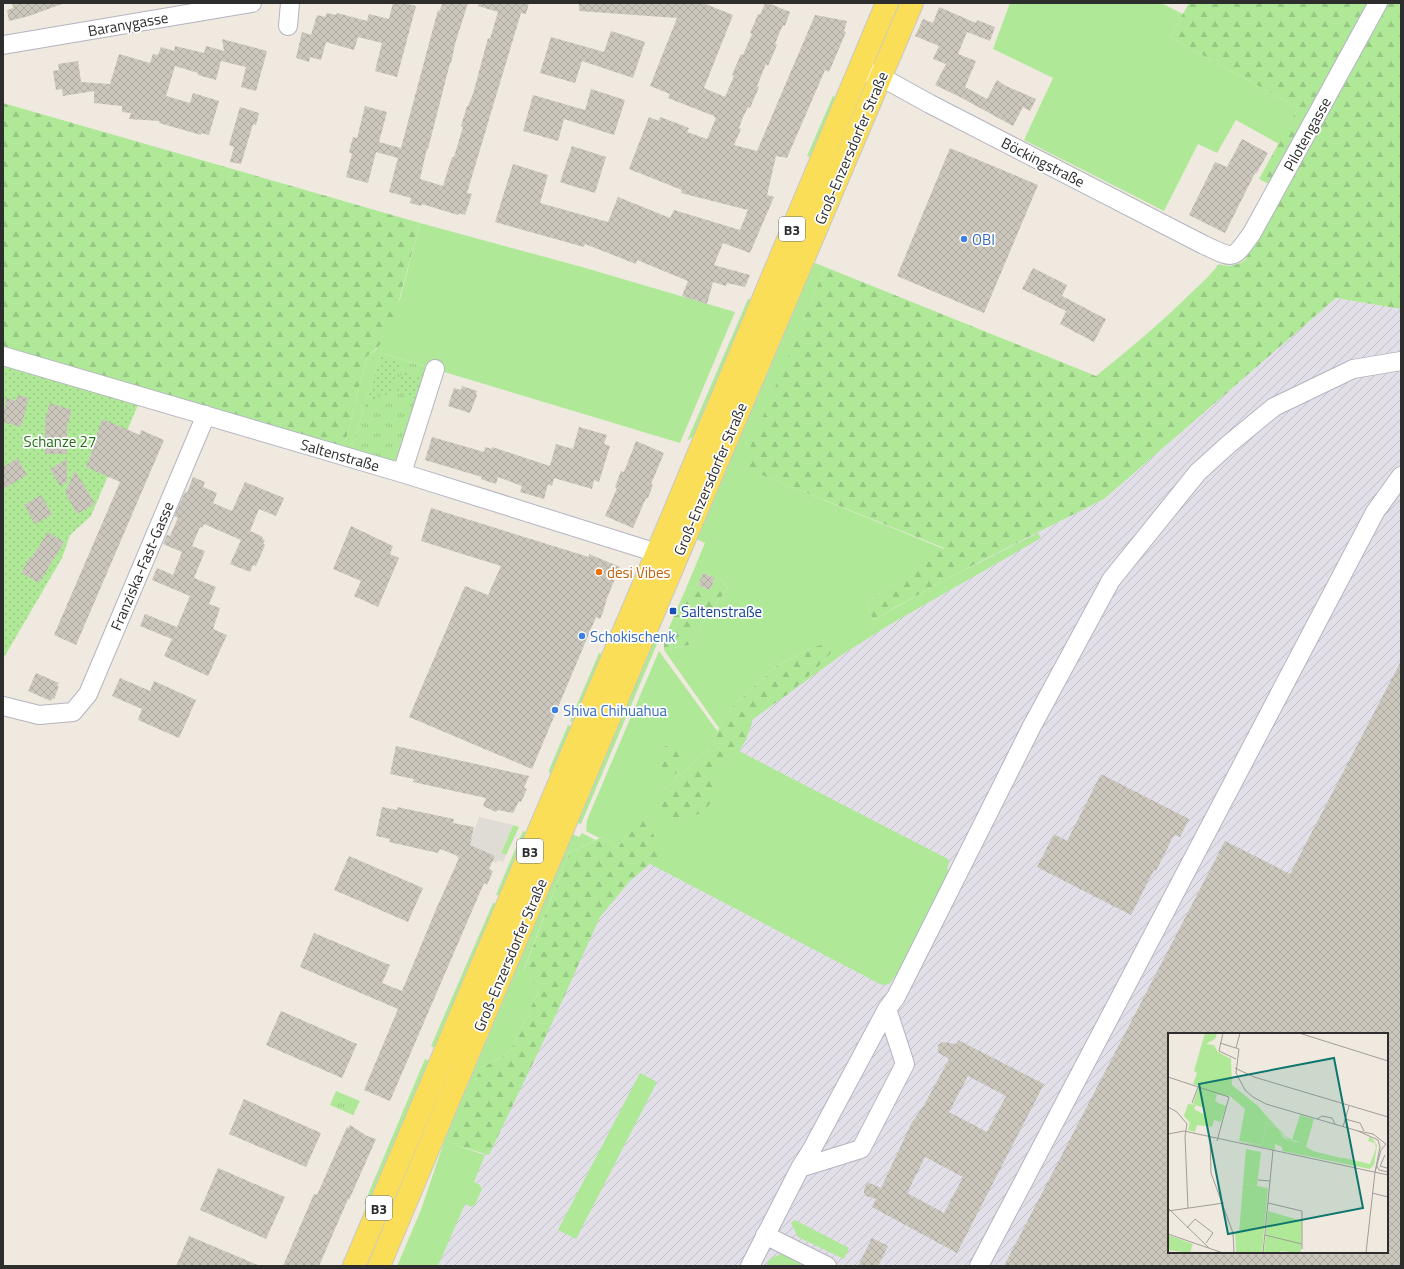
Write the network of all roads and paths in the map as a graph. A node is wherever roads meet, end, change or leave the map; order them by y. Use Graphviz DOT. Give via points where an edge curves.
graph roads {
  1 [pos="252,3"];
  2 [pos="290,3"];
  3 [pos="887,3"];
  4 [pos="1378,3"];
  5 [pos="909,4"];
  6 [pos="288,26"];
  7 [pos="3,45"];
  8 [pos="859,68"];
  9 [pos="881,78"];
  10 [pos="1227,254"];
  11 [pos="3,356"];
  12 [pos="1401,361"];
  13 [pos="435,369"];
  14 [pos="206,415"];
  15 [pos="402,474"];
  16 [pos="1401,476"];
  17 [pos="666,556"];
  18 [pos="3,706"];
  19 [pos="887,1009"];
  20 [pos="800,1168"];
  21 [pos="765,1235"];
  22 [pos="354,1266"];
  23 [pos="379,1266"];
  24 [pos="750,1266"];
  25 [pos="827,1266"];
  26 [pos="979,1266"];
  1 -- 7 [label="street, Baranygasse"];
  2 -- 6 [label="street"];
  3 -- 8 [label="main road, Groß-Enzersdorfer Straße / B3"];
  4 -- 10 [label="street, Pilotengasse" via="1252,233 1237,254"];
  5 -- 9 [label="main road, Groß-Enzersdorfer Straße / B3"];
  8 -- 9 [label="street, Böckingstraße"];
  8 -- 17 [label="main road, Groß-Enzersdorfer Straße / B3"];
  9 -- 10 [label="street, Böckingstraße" via="1204,245"];
  9 -- 17 [label="main road, Groß-Enzersdorfer Straße / B3"];
  11 -- 14 [label="street, Saltenstraße"];
  12 -- 19 [label="street" via="1353,369 1274,407 1198,472 1111,580 1032,726 896,997"];
  13 -- 15 [label="street"];
  14 -- 15 [label="street, Saltenstraße"];
  14 -- 18 [label="street, Franziska-Fast-Gasse" via="88,694 73,712 39,715"];
  15 -- 17 [label="street, Saltenstraße"];
  16 -- 26 [label="street" via="1375,512"];
  17 -- 22 [label="main road, Groß-Enzersdorfer Straße / B3"];
  17 -- 23 [label="main road, Groß-Enzersdorfer Straße / B3"];
  19 -- 20 [label="street"];
  19 -- 20 [label="street" via="904,1064 861,1149"];
  20 -- 21 [label="street"];
  21 -- 24 [label="street"];
  21 -- 25 [label="street"];
}
